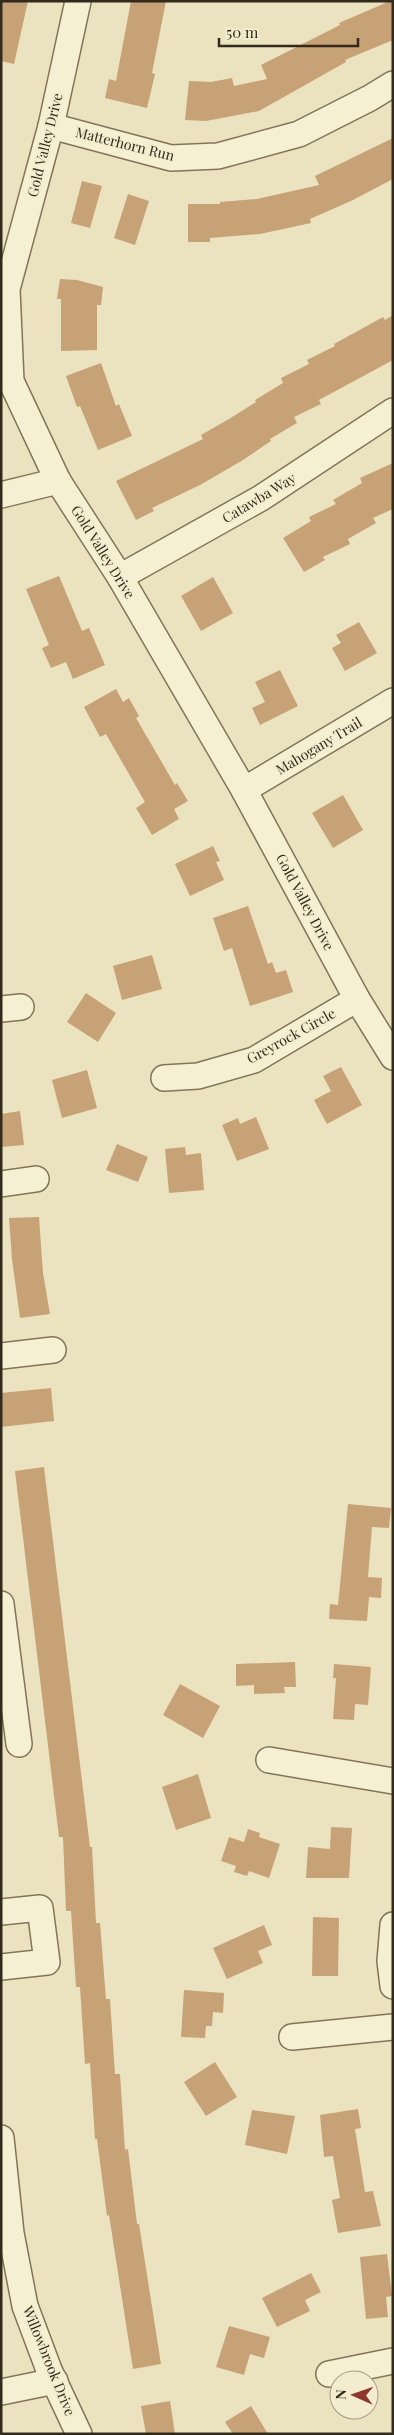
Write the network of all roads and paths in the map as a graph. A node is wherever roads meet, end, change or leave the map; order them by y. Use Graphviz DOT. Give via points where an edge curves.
graph roads {
  1 [pos="78,1"];
  2 [pos="393,84"];
  3 [pos="52,126"];
  4 [pos="393,411"];
  5 [pos="58,481"];
  6 [pos="1,495"];
  7 [pos="120,577"];
  8 [pos="393,702"];
  9 [pos="244,790"];
  10 [pos="357,999"];
  11 [pos="393,1057"];
  12 [pos="164,1078"];
  13 [pos="36,1179"];
  14 [pos="1,1184"];
  15 [pos="53,1350"];
  16 [pos="1,1356"];
  17 [pos="1,1604"];
  18 [pos="4,1655"];
  19 [pos="8,1708"];
  20 [pos="19,1744"];
  21 [pos="269,1760"];
  22 [pos="393,1781"];
  23 [pos="1,1912"];
  24 [pos="393,1926"];
  25 [pos="1,1967"];
  26 [pos="393,1986"];
  27 [pos="393,2027"];
  28 [pos="292,2036"];
  29 [pos="1,2138"];
  30 [pos="393,2361"];
  31 [pos="349,2370"];
  32 [pos="54,2381"];
  33 [pos="1,2392"];
  34 [pos="79,2434"];
  1 -- 3 [label="street, Gold Valley Drive"];
  2 -- 3 [label="street, Matterhorn Run" via="299,134 218,156 172,158"];
  3 -- 5 [label="street, Gold Valley Drive" via="7,289 11,381"];
  4 -- 7 [label="street, Catawba Way" via="261,498"];
  5 -- 6 [label="street"];
  5 -- 7 [label="street, Gold Valley Drive"];
  7 -- 9 [label="street, Gold Valley Drive"];
  8 -- 9 [label="street, Mahogany Trail"];
  9 -- 10 [label="street, Gold Valley Drive"];
  10 -- 11 [label="street, Gold Valley Drive"];
  10 -- 12 [label="street, Greyrock Circle" via="254,1060 198,1076"];
  13 -- 14 [label="street"];
  15 -- 16 [label="street"];
  17 -- 18 [label="street"];
  18 -- 19 [label="street"];
  19 -- 20 [label="street"];
  21 -- 22 [label="street"];
  23 -- 25 [label="street" via="40,1908 47,1962"];
  24 -- 26 [label="street" via="390,1961"];
  27 -- 28 [label="street"];
  29 -- 32 [label="street, Willowbrook Drive" via="11,2232 25,2306"];
  30 -- 31 [label="street"];
  32 -- 33 [label="street"];
  32 -- 34 [label="street, Willowbrook Drive"];
}
